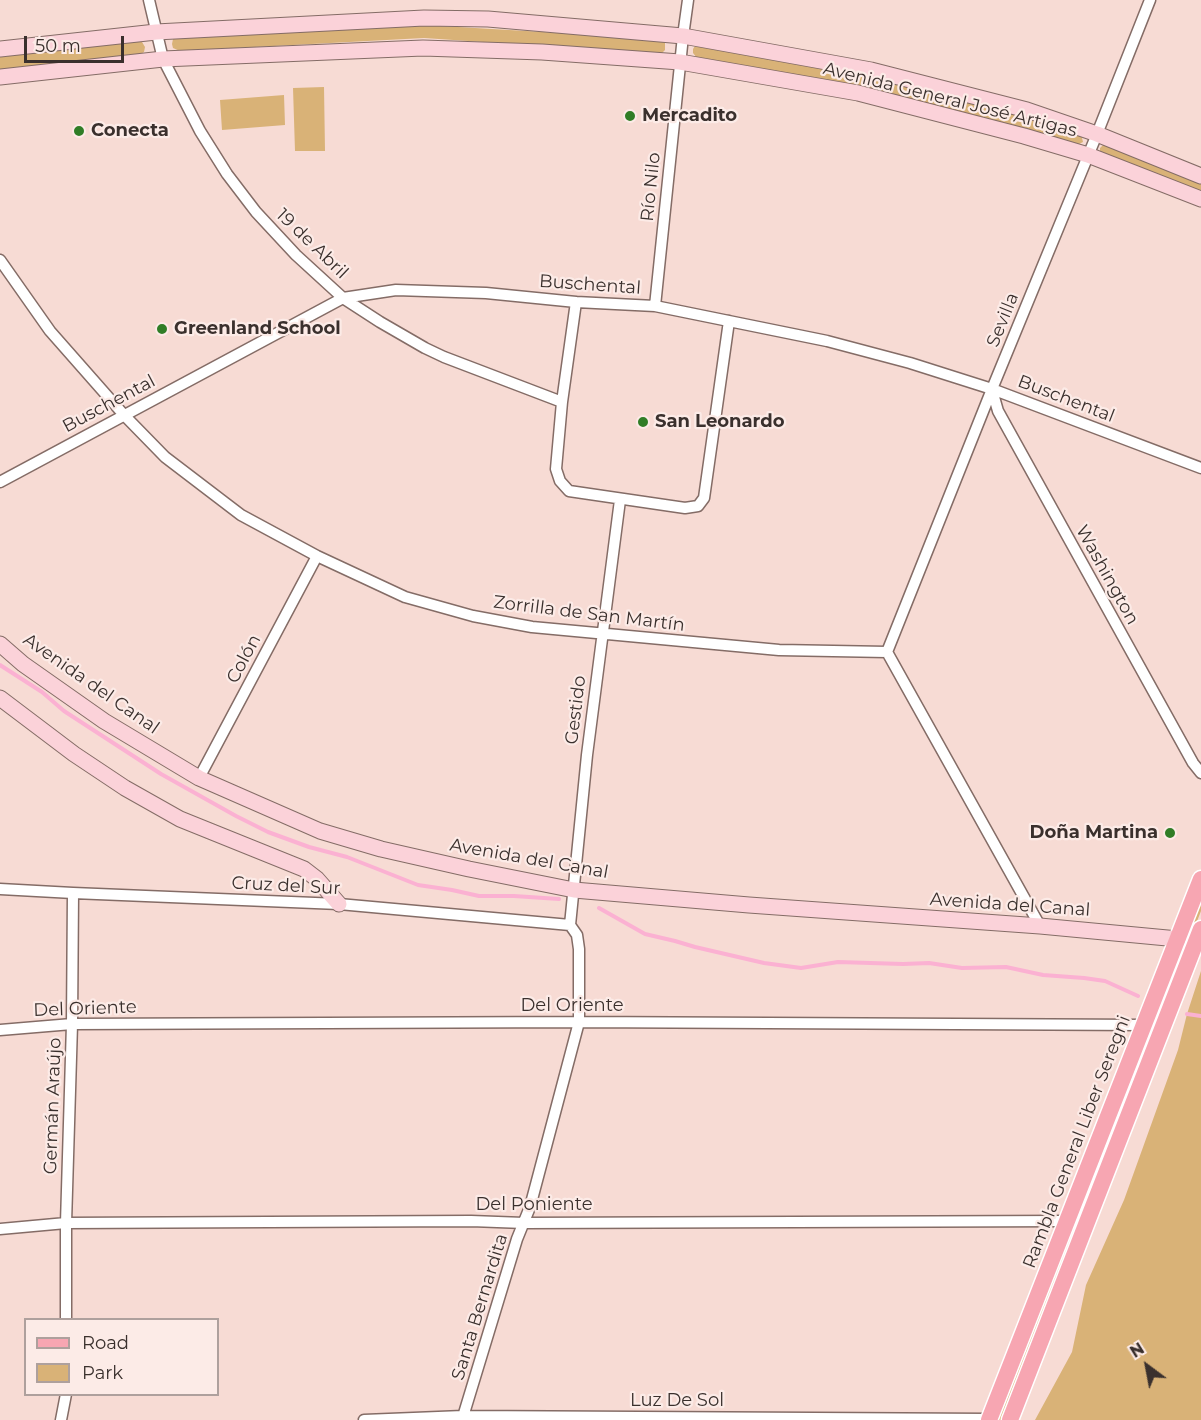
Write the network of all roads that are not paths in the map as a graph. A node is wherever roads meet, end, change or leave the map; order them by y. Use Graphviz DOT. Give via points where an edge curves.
graph roads {
  1 [pos="149,0"];
  2 [pos="688,0"];
  3 [pos="1150,0"];
  4 [pos="156,32"];
  5 [pos="682,36"];
  6 [pos="0,49"];
  7 [pos="163,59"];
  8 [pos="680,62"];
  9 [pos="0,77"];
  10 [pos="1097,134"];
  11 [pos="1088,155"];
  12 [pos="1201,176"];
  13 [pos="1201,199"];
  14 [pos="0,260"];
  15 [pos="343,298"];
  16 [pos="576,302"];
  17 [pos="655,306"];
  18 [pos="729,321"];
  19 [pos="992,389"];
  20 [pos="562,402"];
  21 [pos="124,415"];
  22 [pos="1201,468"];
  23 [pos="0,482"];
  24 [pos="620,500"];
  25 [pos="317,556"];
  26 [pos="602,634"];
  27 [pos="0,644"];
  28 [pos="887,652"];
  29 [pos="0,698"];
  30 [pos="1201,773"];
  31 [pos="200,778"];
  32 [pos="1201,879"];
  33 [pos="0,889"];
  34 [pos="574,890"];
  35 [pos="73,893"];
  36 [pos="339,904"];
  37 [pos="570,925"];
  38 [pos="1040,926"];
  39 [pos="1201,929"];
  40 [pos="1178,939"];
  41 [pos="579,1022"];
  42 [pos="72,1024"];
  43 [pos="1144,1025"];
  44 [pos="0,1030"];
  45 [pos="1067,1221"];
  46 [pos="524,1223"];
  47 [pos="66,1224"];
  48 [pos="0,1229"];
  49 [pos="66,1318"];
  50 [pos="66,1396"];
  51 [pos="462,1418"];
  52 [pos="990,1419"];
  53 [pos="62,1420"];
  54 [pos="364,1420"];
  55 [pos="1010,1420"];
  1 -- 4 [label="street, 19 de Abril"];
  2 -- 5 [label="street, Río Nilo"];
  3 -- 10 [label="street, Sevilla"];
  4 -- 5 [label="street, Avenida General José Artigas" via="424,18 488,19"];
  4 -- 6 [label="street, Avenida General José Artigas"];
  4 -- 7 [label="street, 19 de Abril"];
  5 -- 8 [label="street, Río Nilo"];
  5 -- 10 [label="street, Avenida General José Artigas" via="871,70 1027,110"];
  7 -- 8 [label="street, Avenida General José Artigas" via="423,48 542,51"];
  7 -- 9 [label="street, Avenida General José Artigas"];
  7 -- 15 [label="street, 19 de Abril" via="227,174 296,255"];
  8 -- 11 [label="street, Avenida General José Artigas" via="858,93"];
  8 -- 17 [label="street, Río Nilo"];
  10 -- 11 [label="street, Sevilla"];
  10 -- 12 [label="street, Avenida General José Artigas"];
  11 -- 13 [label="street, Avenida General José Artigas"];
  11 -- 19 [label="street, Sevilla"];
  14 -- 21 [label="street, Zorrilla de San Martín" via="50,331"];
  15 -- 16 [label="street, Buschental" via="396,290"];
  15 -- 20 [label="street, 19 de Abril" via="424,348"];
  15 -- 21 [label="street, Buschental"];
  16 -- 17 [label="street, Buschental"];
  16 -- 20 [label="street"];
  17 -- 18 [label="street, Buschental"];
  18 -- 19 [label="street, Buschental" via="827,341"];
  18 -- 24 [label="street" via="704,498 698,506 685,508"];
  19 -- 22 [label="street, Buschental"];
  19 -- 28 [label="street, Sevilla"];
  19 -- 30 [label="street, Washington" via="998,411"];
  20 -- 24 [label="street" via="556,469 560,481 569,491"];
  21 -- 23 [label="street, Buschental"];
  21 -- 25 [label="street, Zorrilla de San Martín" via="165,457 241,515"];
  24 -- 26 [label="street, Gestido"];
  25 -- 26 [label="street, Zorrilla de San Martín" via="405,597 472,616"];
  25 -- 31 [label="street, Colón"];
  26 -- 28 [label="street, Zorrilla de San Martín" via="778,650"];
  26 -- 34 [label="street, Gestido"];
  27 -- 31 [label="street, Avenida del Canal" via="104,721"];
  28 -- 38 [label="street"];
  29 -- 36 [label="street" via="125,788 180,819 304,869"];
  31 -- 34 [label="street, Avenida del Canal" via="320,831 458,867"];
  32 -- 40 [label="main road, Rambla General Liber Seregni"];
  33 -- 35 [label="street, Cruz del Sur"];
  34 -- 37 [label="street, Gestido"];
  34 -- 38 [label="street, Avenida del Canal"];
  35 -- 36 [label="street, Cruz del Sur"];
  35 -- 42 [label="street, Germán Araújo"];
  36 -- 37 [label="street, Cruz del Sur"];
  37 -- 41 [label="street, Santa Bernardita" via="577,935 579,949"];
  38 -- 40 [label="street, Avenida del Canal"];
  39 -- 55 [label="main road"];
  40 -- 43 [label="main road, Rambla General Liber Seregni"];
  41 -- 42 [label="street, Del Oriente"];
  41 -- 43 [label="street, Del Oriente"];
  41 -- 46 [label="street, Santa Bernardita"];
  42 -- 44 [label="street, Del Oriente"];
  42 -- 47 [label="street, Germán Araújo"];
  43 -- 45 [label="main road, Rambla General Liber Seregni"];
  45 -- 46 [label="street, Del Poniente"];
  45 -- 52 [label="main road, Rambla General Liber Seregni"];
  46 -- 47 [label="street, Del Poniente"];
  46 -- 51 [label="street, Santa Bernardita"];
  47 -- 48 [label="street, Del Poniente"];
  47 -- 49 [label="street, Germán Araújo"];
  50 -- 53 [label="street"];
  51 -- 52 [label="street, Luz De Sol"];
  51 -- 54 [label="street, Luz De Sol"];
}
